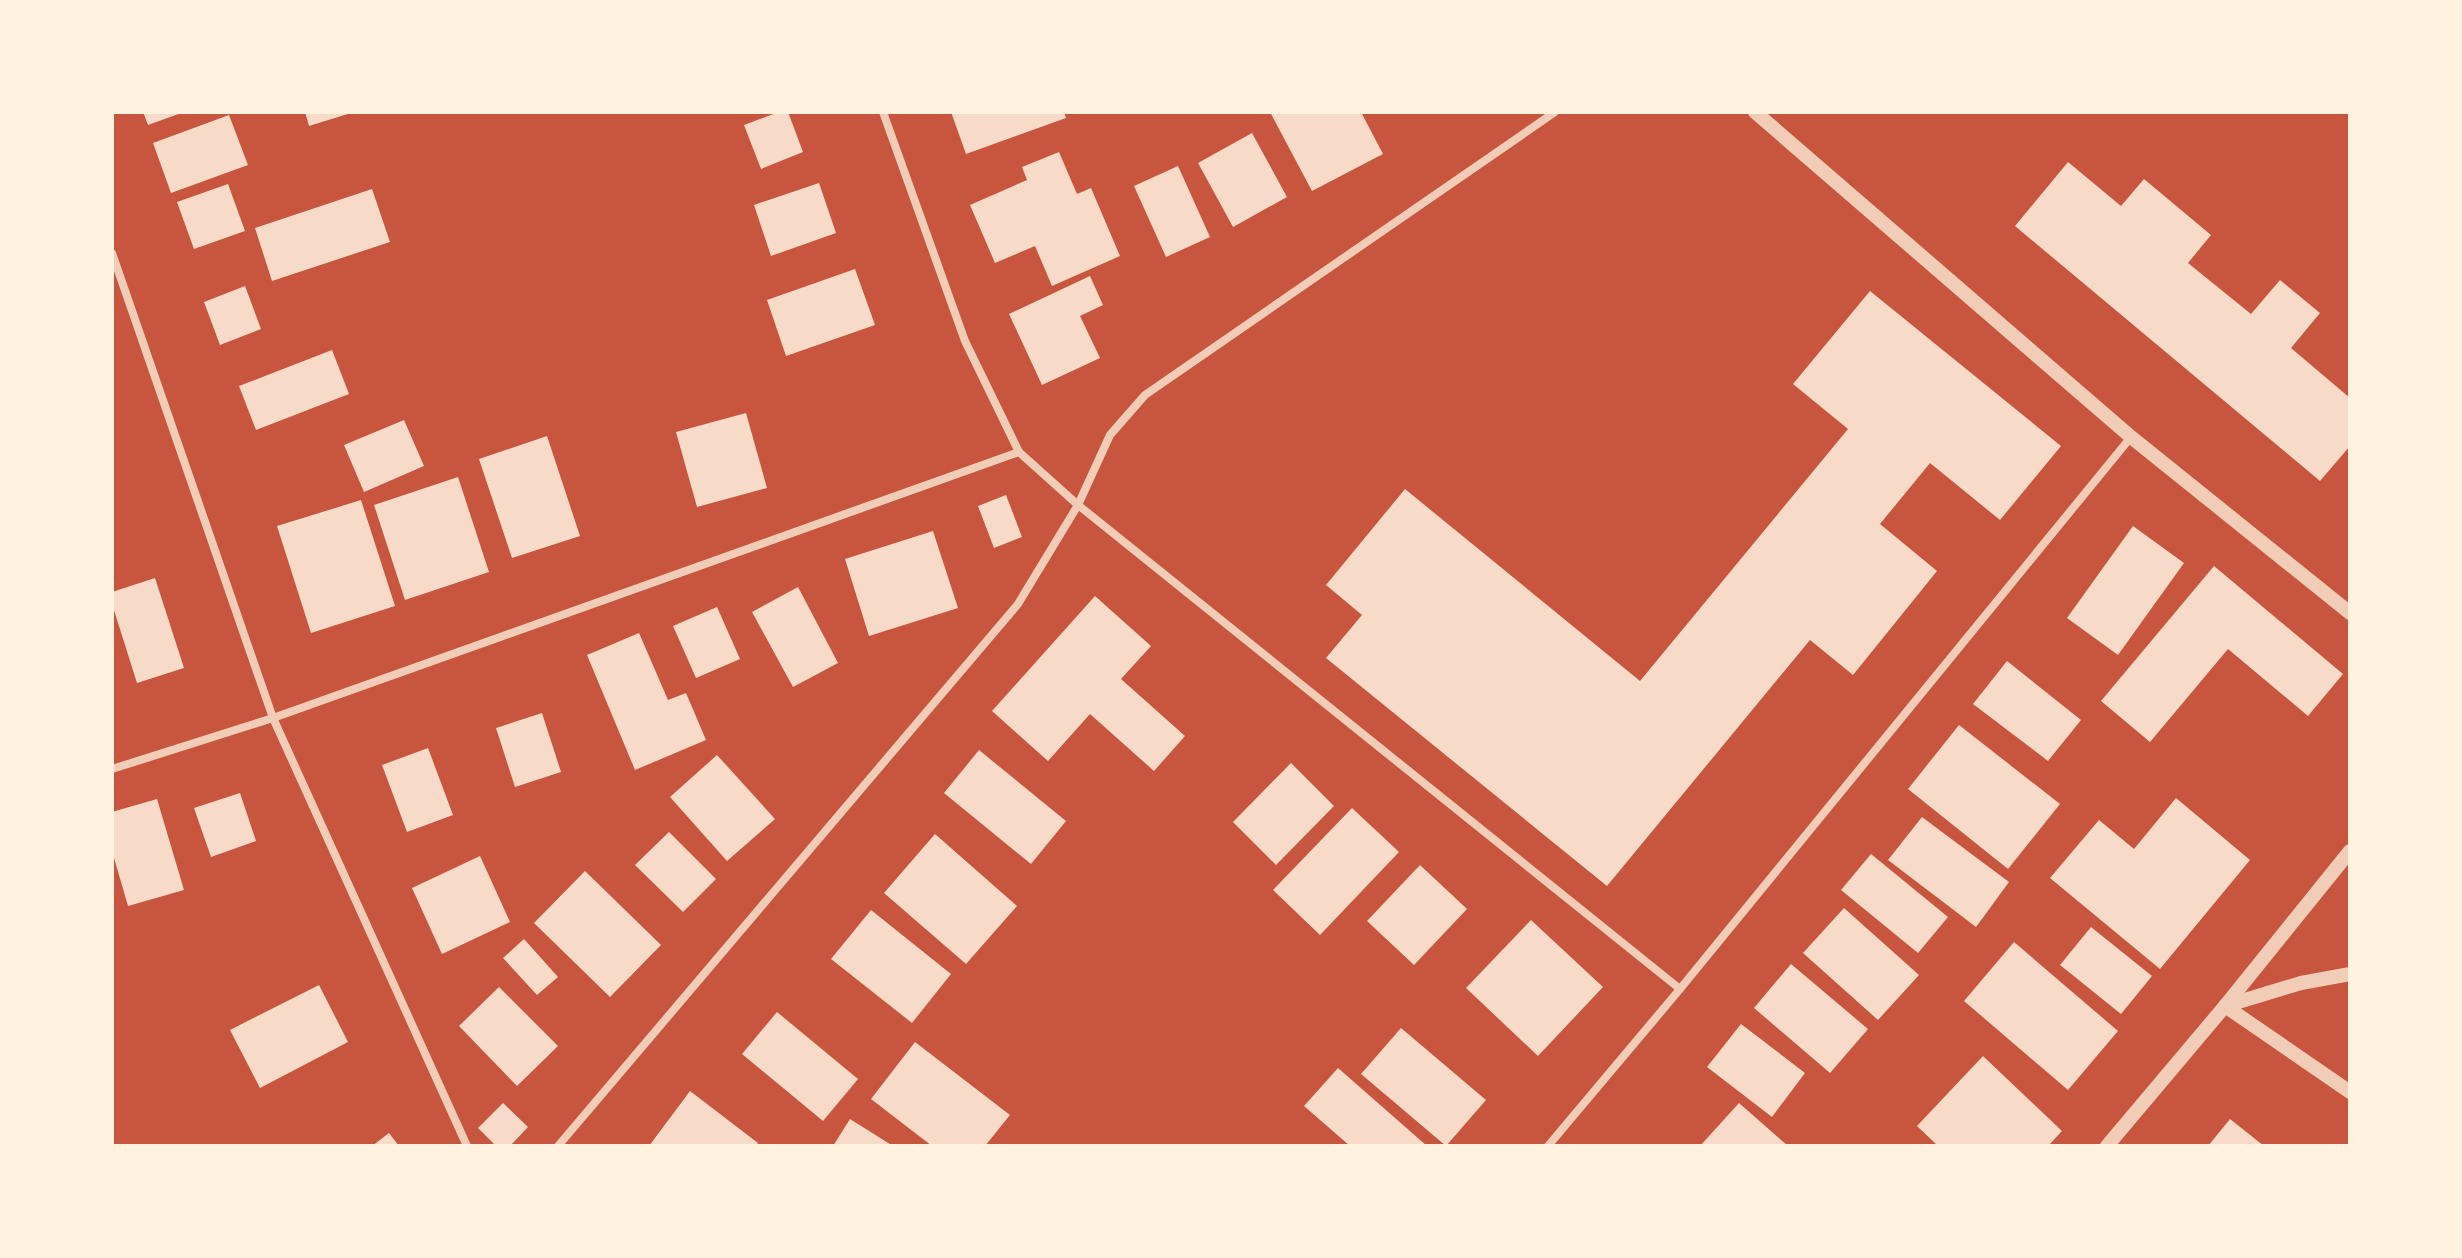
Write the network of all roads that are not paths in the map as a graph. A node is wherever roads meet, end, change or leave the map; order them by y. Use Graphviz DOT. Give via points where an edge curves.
graph roads {
  1 [pos="883,112"];
  2 [pos="1555,112"];
  3 [pos="1755,112"];
  4 [pos="112,253"];
  5 [pos="2131,437"];
  6 [pos="1019,452"];
  7 [pos="1078,505"];
  8 [pos="2350,613"];
  9 [pos="273,718"];
  10 [pos="112,769"];
  11 [pos="2350,851"];
  12 [pos="2350,974"];
  13 [pos="1680,989"];
  14 [pos="2225,1006"];
  15 [pos="2350,1092"];
  16 [pos="467,1146"];
  17 [pos="558,1146"];
  18 [pos="1548,1146"];
  19 [pos="2107,1146"];
  1 -- 6 [label="street" via="965,341"];
  2 -- 7 [label="street" via="1145,395 1110,435"];
  3 -- 5 [label="street"];
  4 -- 9 [label="street"];
  5 -- 8 [label="street"];
  5 -- 13 [label="street"];
  6 -- 7 [label="street"];
  6 -- 9 [label="street"];
  7 -- 13 [label="street"];
  7 -- 17 [label="street" via="1018,604"];
  9 -- 10 [label="street"];
  9 -- 16 [label="street"];
  11 -- 14 [label="street"];
  12 -- 14 [label="street"];
  13 -- 18 [label="street"];
  14 -- 15 [label="street"];
  14 -- 19 [label="street"];
}
